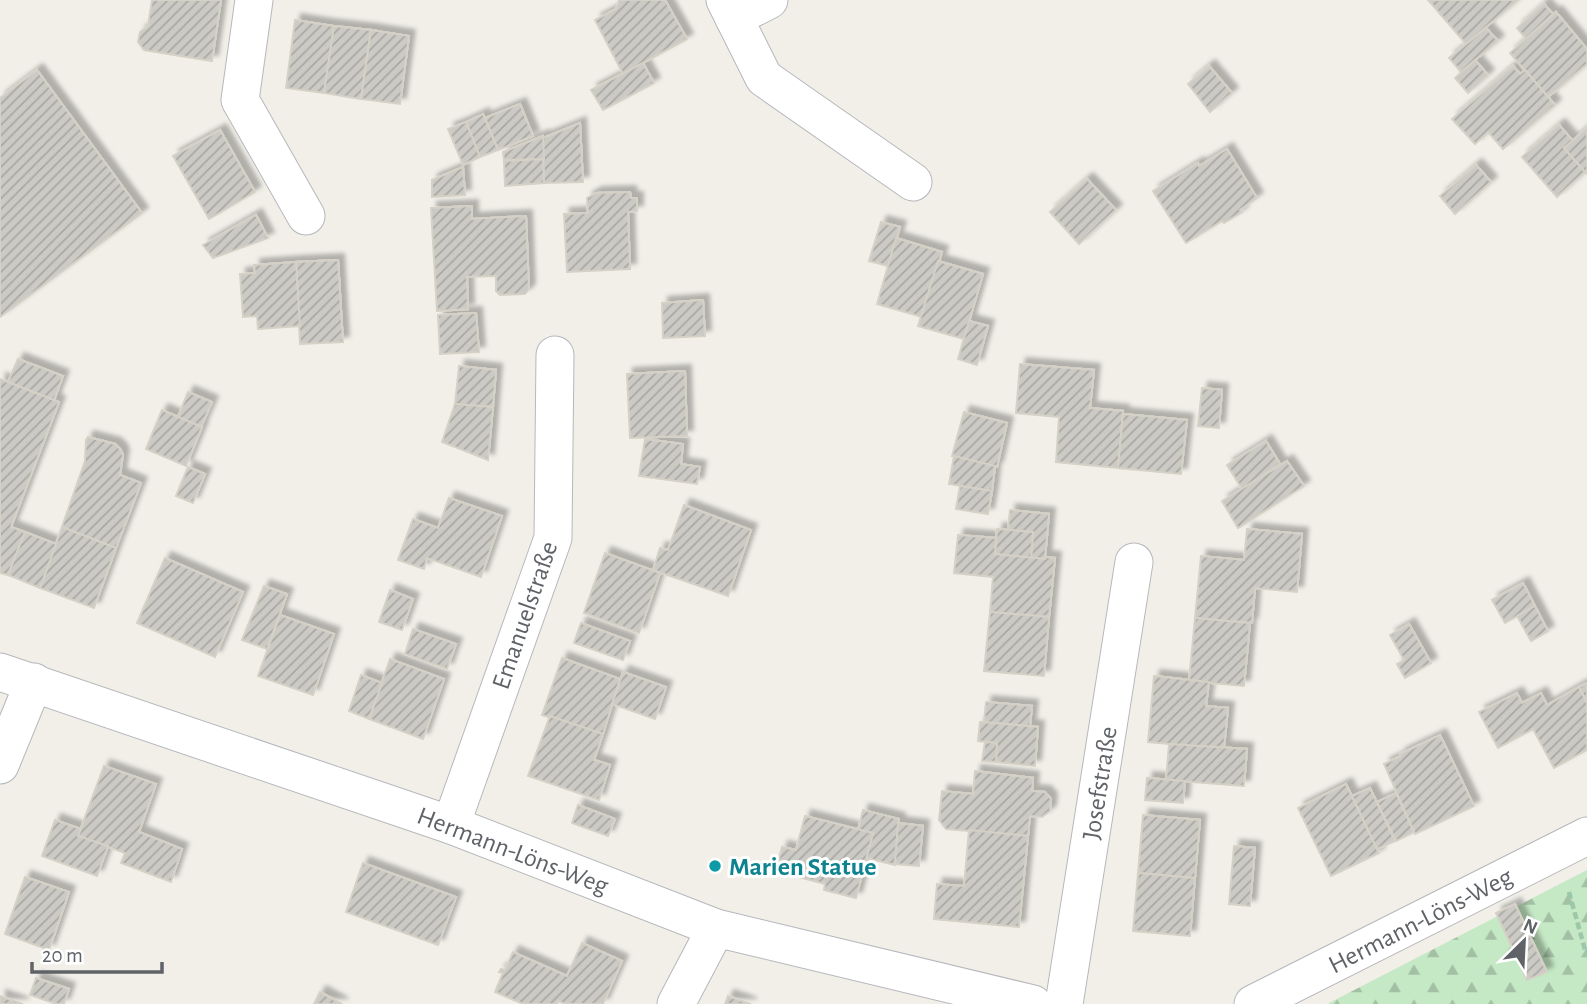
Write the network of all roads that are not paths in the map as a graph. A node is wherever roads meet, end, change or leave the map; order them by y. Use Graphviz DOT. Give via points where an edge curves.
graph roads {
  1 [pos="254,0"];
  2 [pos="769,0"];
  3 [pos="730,9"];
  4 [pos="913,182"];
  5 [pos="306,216"];
  6 [pos="555,355"];
  7 [pos="1134,562"];
  8 [pos="0,672"];
  9 [pos="34,682"];
  10 [pos="0,765"];
  11 [pos="451,825"];
  12 [pos="1572,843"];
  13 [pos="716,928"];
  14 [pos="677,1004"];
  15 [pos="1033,1004"];
  16 [pos="1064,1004"];
  17 [pos="1255,1004"];
  1 -- 5 [label="street" via="240,100"];
  2 -- 3 [label="street"];
  3 -- 4 [label="street" via="764,78"];
  6 -- 11 [label="street, Emanuelstraße" via="553,538"];
  7 -- 16 [label="street, Josefstraße"];
  8 -- 9 [label="street, Hermann-Löns-Weg"];
  9 -- 10 [label="street"];
  9 -- 11 [label="street, Hermann-Löns-Weg"];
  11 -- 13 [label="street, Hermann-Löns-Weg"];
  12 -- 17 [label="street, Hermann-Löns-Weg"];
  13 -- 14 [label="street"];
  13 -- 15 [label="street, Hermann-Löns-Weg"];
}
